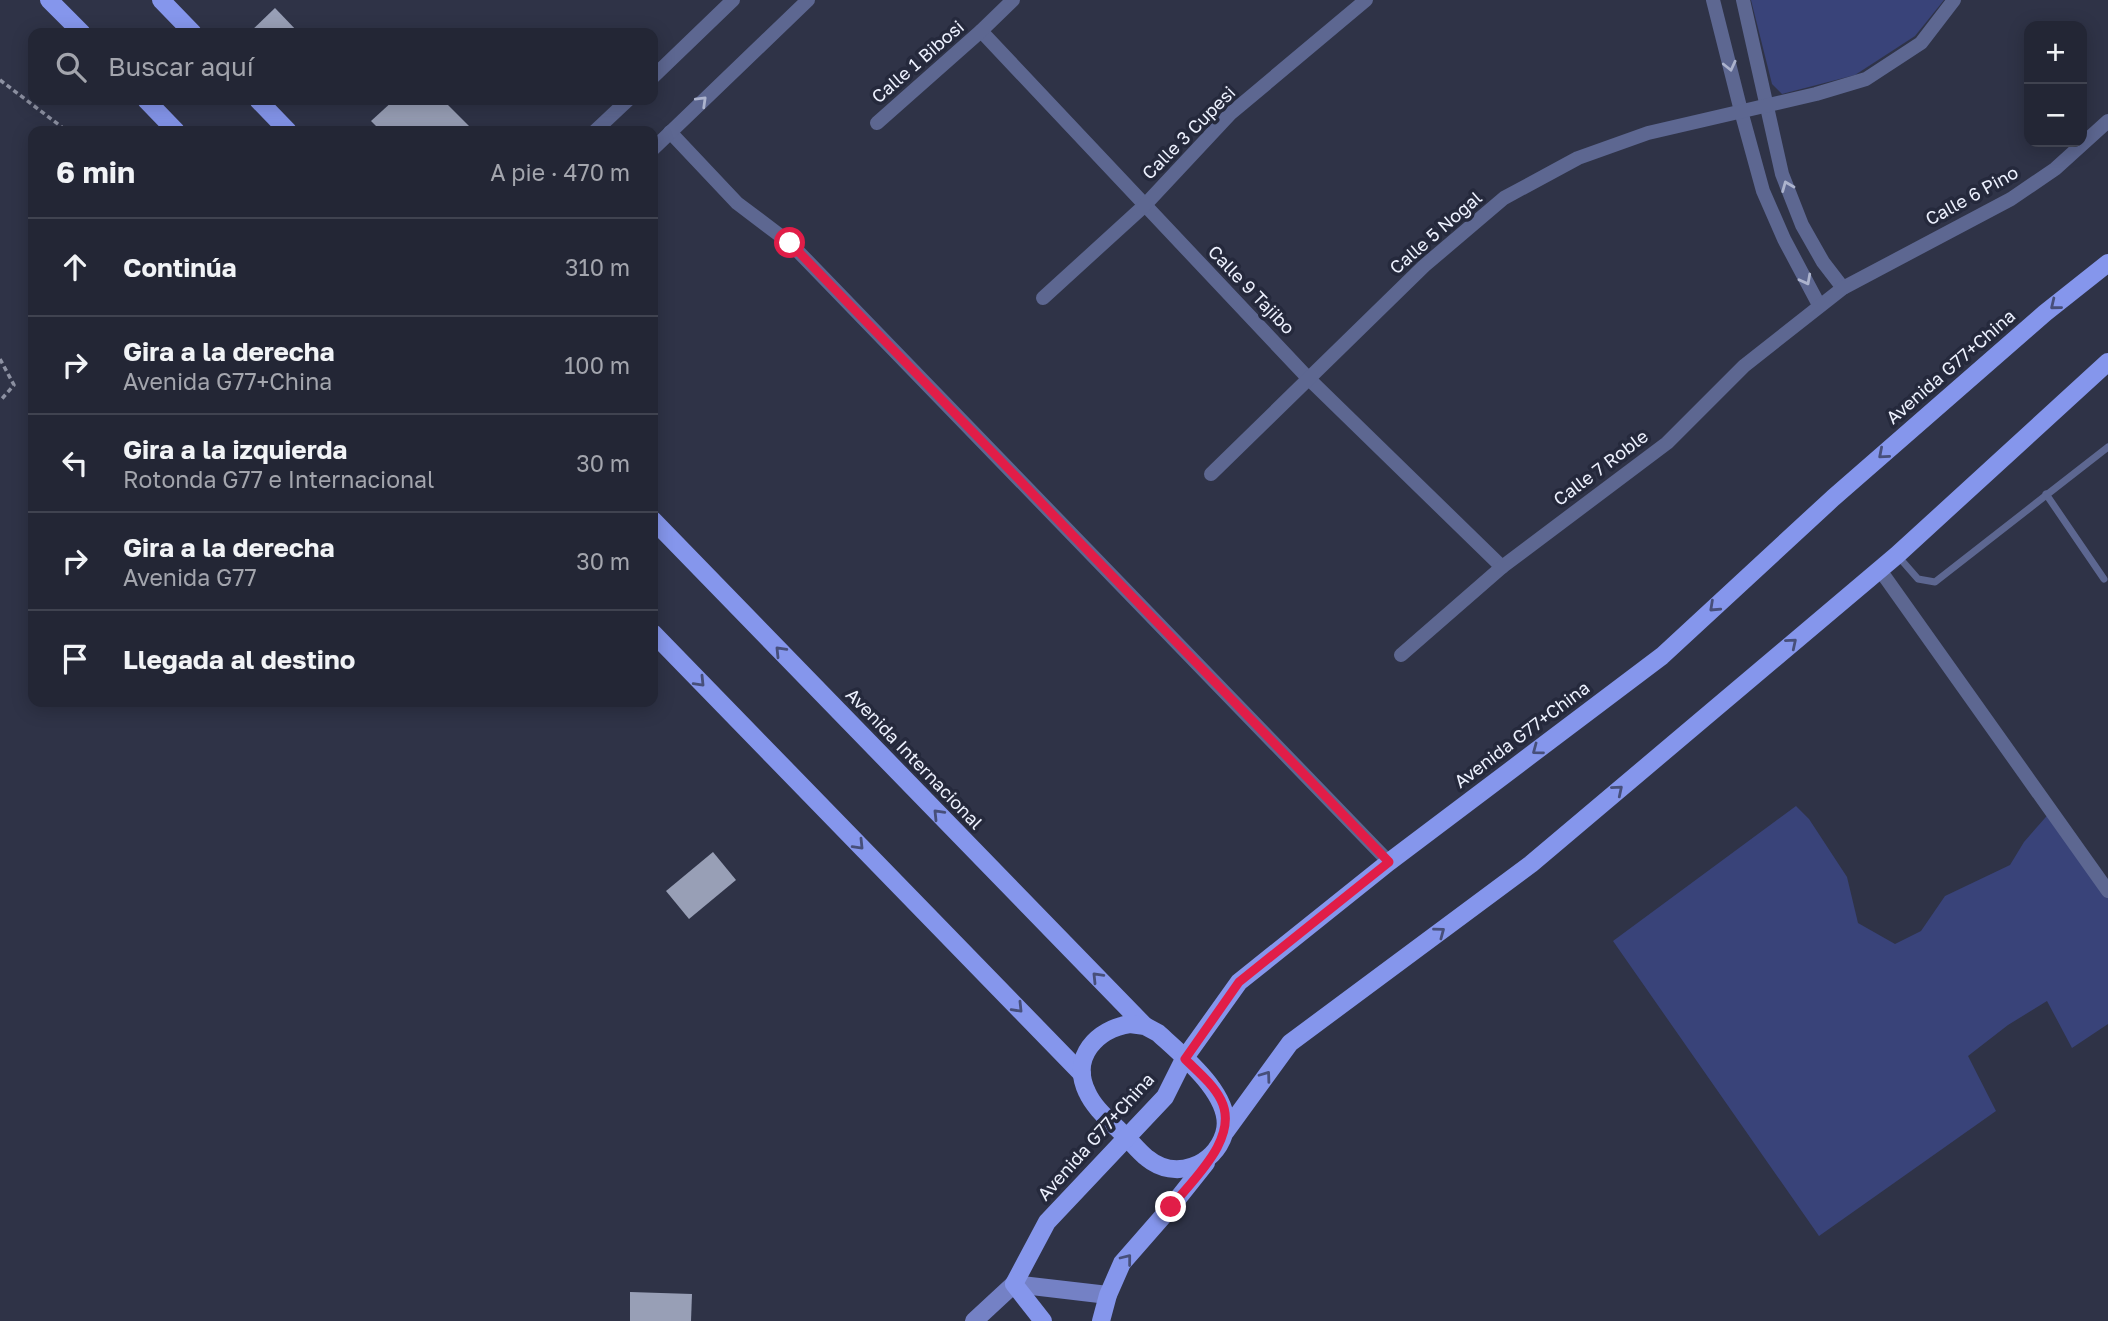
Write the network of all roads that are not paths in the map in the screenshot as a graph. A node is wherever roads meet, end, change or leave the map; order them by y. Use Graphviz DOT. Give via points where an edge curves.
graph roads {
  1 [pos="50,0"];
  2 [pos="161,0"];
  3 [pos="733,0"];
  4 [pos="808,0"];
  5 [pos="1013,0"];
  6 [pos="1366,0"];
  7 [pos="1713,0"];
  8 [pos="1743,0"];
  9 [pos="1954,0"];
  10 [pos="77,28"];
  11 [pos="188,28"];
  12 [pos="981,31"];
  13 [pos="658,72"];
  14 [pos="151,105"];
  15 [pos="263,105"];
  16 [pos="623,105"];
  17 [pos="1768,106"];
  18 [pos="1741,111"];
  19 [pos="2108,121"];
  20 [pos="877,122"];
  21 [pos="171,126"];
  22 [pos="283,126"];
  23 [pos="600,126"];
  24 [pos="670,132"];
  25 [pos="658,144"];
  26 [pos="1144,206"];
  27 [pos="2108,263"];
  28 [pos="1843,288"];
  29 [pos="1043,298"];
  30 [pos="1819,304"];
  31 [pos="2108,362"];
  32 [pos="1308,377"];
  33 [pos="2108,447"];
  34 [pos="1211,474"];
  35 [pos="2046,495"];
  36 [pos="658,525"];
  37 [pos="1897,555"];
  38 [pos="1502,567"];
  39 [pos="1880,570"];
  40 [pos="2104,579"];
  41 [pos="658,638"];
  42 [pos="1401,655"];
  43 [pos="1389,862"];
  44 [pos="2108,891"];
  45 [pos="1145,1026"];
  46 [pos="1185,1059"];
  47 [pos="1082,1074"];
  48 [pos="1226,1130"];
  49 [pos="1128,1139"];
  50 [pos="1209,1158"];
  51 [pos="1014,1284"];
  52 [pos="1108,1295"];
  53 [pos="974,1321"];
  54 [pos="1043,1321"];
  55 [pos="1101,1321"];
  1 -- 10 [label="main road"];
  2 -- 11 [label="main road"];
  3 -- 13 [label="street"];
  24 -- 4 [label="street, one-way"];
  5 -- 12 [label="street, Calle 1 Bibosi"];
  6 -- 26 [label="street, Calle 3 Cupesi" via="1230,114"];
  7 -- 18 [label="street, one-way"];
  8 -- 17 [label="street"];
  9 -- 17 [label="street, Calle 5 Nogal" via="1921,43 1867,79"];
  12 -- 20 [label="street, Calle 1 Bibosi"];
  12 -- 26 [label="street, Calle 9 Tajibo"];
  14 -- 21 [label="main road"];
  15 -- 22 [label="main road"];
  16 -- 23 [label="street"];
  17 -- 18 [label="street, Calle 5 Nogal"];
  28 -- 17 [label="street, one-way" via="1802,225 1782,174"];
  18 -- 30 [label="street, one-way" via="1763,191"];
  18 -- 32 [label="street, Calle 5 Nogal" via="1648,133 1578,158 1504,198 1424,266"];
  19 -- 28 [label="street, Calle 6 Pino" via="2055,169 2011,199"];
  24 -- 25 [label="street"];
  24 -- 43 [label="street" via="737,202 790,243"];
  26 -- 29 [label="street, Calle 3 Cupesi"];
  26 -- 32 [label="street, Calle 9 Tajibo"];
  27 -- 43 [label="main road, Avenida G77+China, one-way" via="1832,498 1662,656"];
  28 -- 30 [label="street, Calle 6 Pino"];
  30 -- 38 [label="street, Calle 7 Roble" via="1744,366 1667,443"];
  31 -- 37 [label="main road"];
  32 -- 34 [label="street, Calle 5 Nogal"];
  32 -- 38 [label="street, Calle 9 Tajibo"];
  33 -- 35 [label="lane"];
  35 -- 37 [label="lane" via="1935,582 1918,579"];
  35 -- 40 [label="lane"];
  45 -- 36 [label="main road, Avenida Internacional, one-way"];
  37 -- 39 [label="main road"];
  38 -- 42 [label="street, Calle 7 Roble"];
  39 -- 44 [label="street"];
  48 -- 39 [label="main road, one-way" via="1290,1043 1531,864"];
  41 -- 47 [label="main road, one-way"];
  43 -- 46 [label="main road, Avenida G77+China" via="1239,982"];
  45 -- 46 [label="main road" via="1158,1032"];
  45 -- 47 [label="main road" via="1130,1024 1103,1032 1091,1044"];
  46 -- 48 [label="main road" via="1221,1099"];
  46 -- 49 [label="main road, Avenida G77+China" via="1166,1097"];
  47 -- 49 [label="main road" via="1094,1104"];
  48 -- 50 [label="main road"];
  49 -- 50 [label="main road" via="1163,1167 1195,1167"];
  49 -- 51 [label="main road, Avenida G77+China" via="1047,1223"];
  52 -- 50 [label="main road, one-way" via="1122,1264"];
  51 -- 52 [label="street"];
  51 -- 53 [label="street"];
  51 -- 54 [label="main road"];
  52 -- 55 [label="main road"];
}
